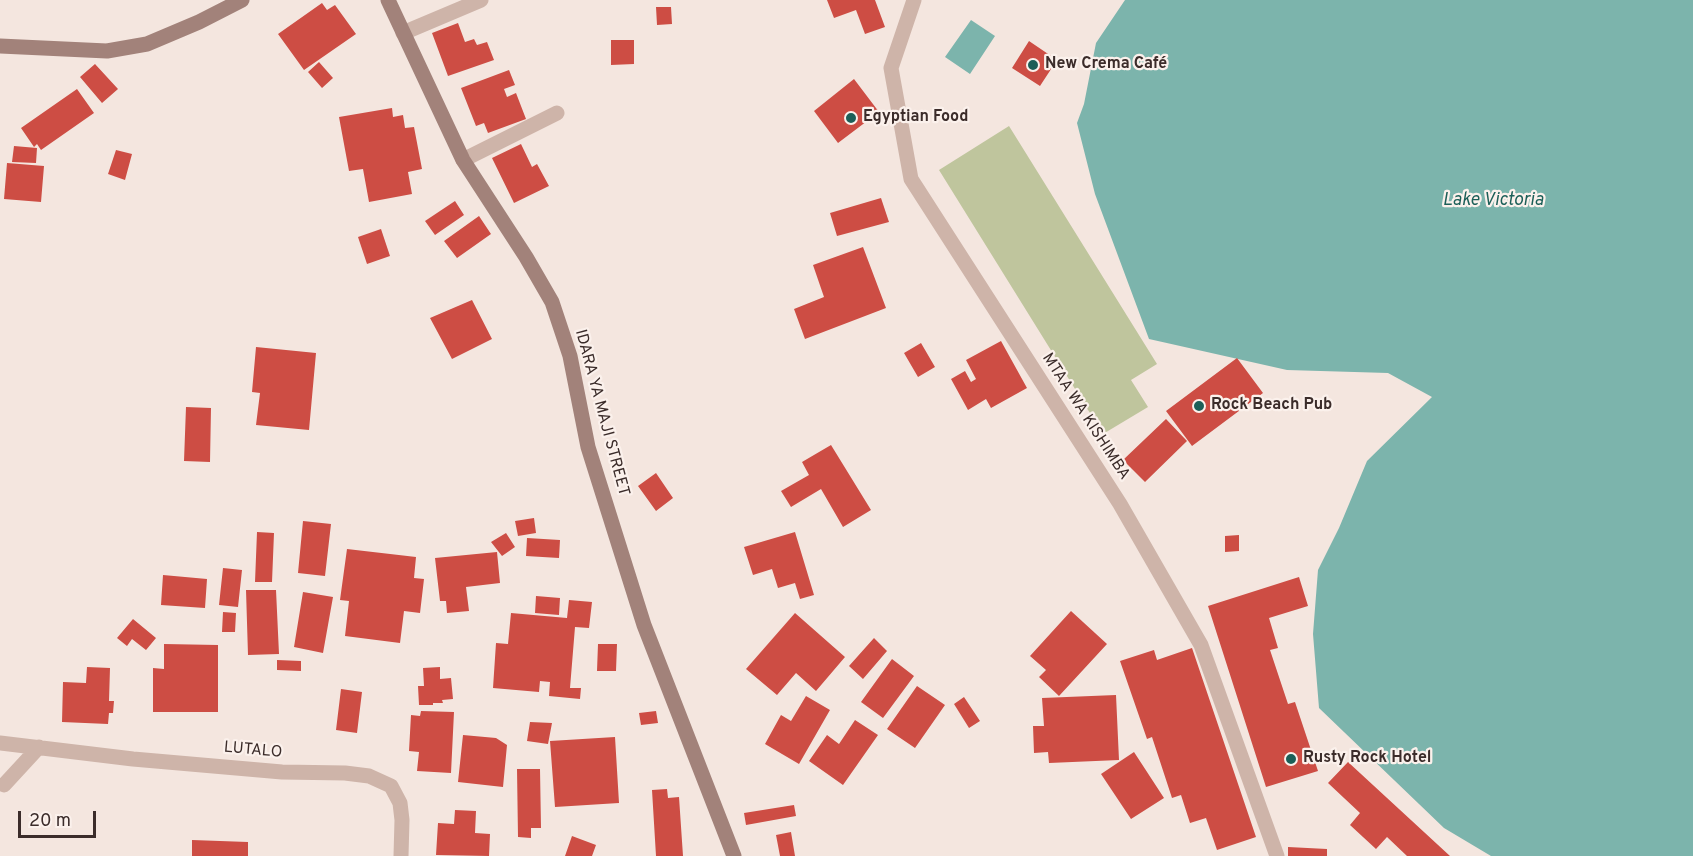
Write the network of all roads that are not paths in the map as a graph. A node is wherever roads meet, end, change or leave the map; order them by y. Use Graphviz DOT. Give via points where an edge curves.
graph roads {
  1 [pos="242,0"];
  2 [pos="388,0"];
  3 [pos="481,0"];
  4 [pos="914,0"];
  5 [pos="403,33"];
  6 [pos="0,46"];
  7 [pos="557,113"];
  8 [pos="463,160"];
  9 [pos="0,743"];
  10 [pos="39,747"];
  11 [pos="4,785"];
  12 [pos="401,856"];
  13 [pos="734,856"];
  14 [pos="1277,856"];
  1 -- 6 [label="street" via="147,44 107,51"];
  2 -- 5 [label="street, IDARA YA MAJI STREET"];
  3 -- 5 [label="street"];
  4 -- 14 [label="street, MTAA WA KISHIMBA" via="891,68 911,179 1120,504 1201,645"];
  5 -- 8 [label="street, IDARA YA MAJI STREET"];
  7 -- 8 [label="street"];
  8 -- 13 [label="street, IDARA YA MAJI STREET" via="552,302 570,356 588,447 644,626"];
  9 -- 10 [label="street, LUTALO"];
  10 -- 11 [label="street"];
  10 -- 12 [label="street, LUTALO" via="133,759 369,777 391,786 400,803"];
}
